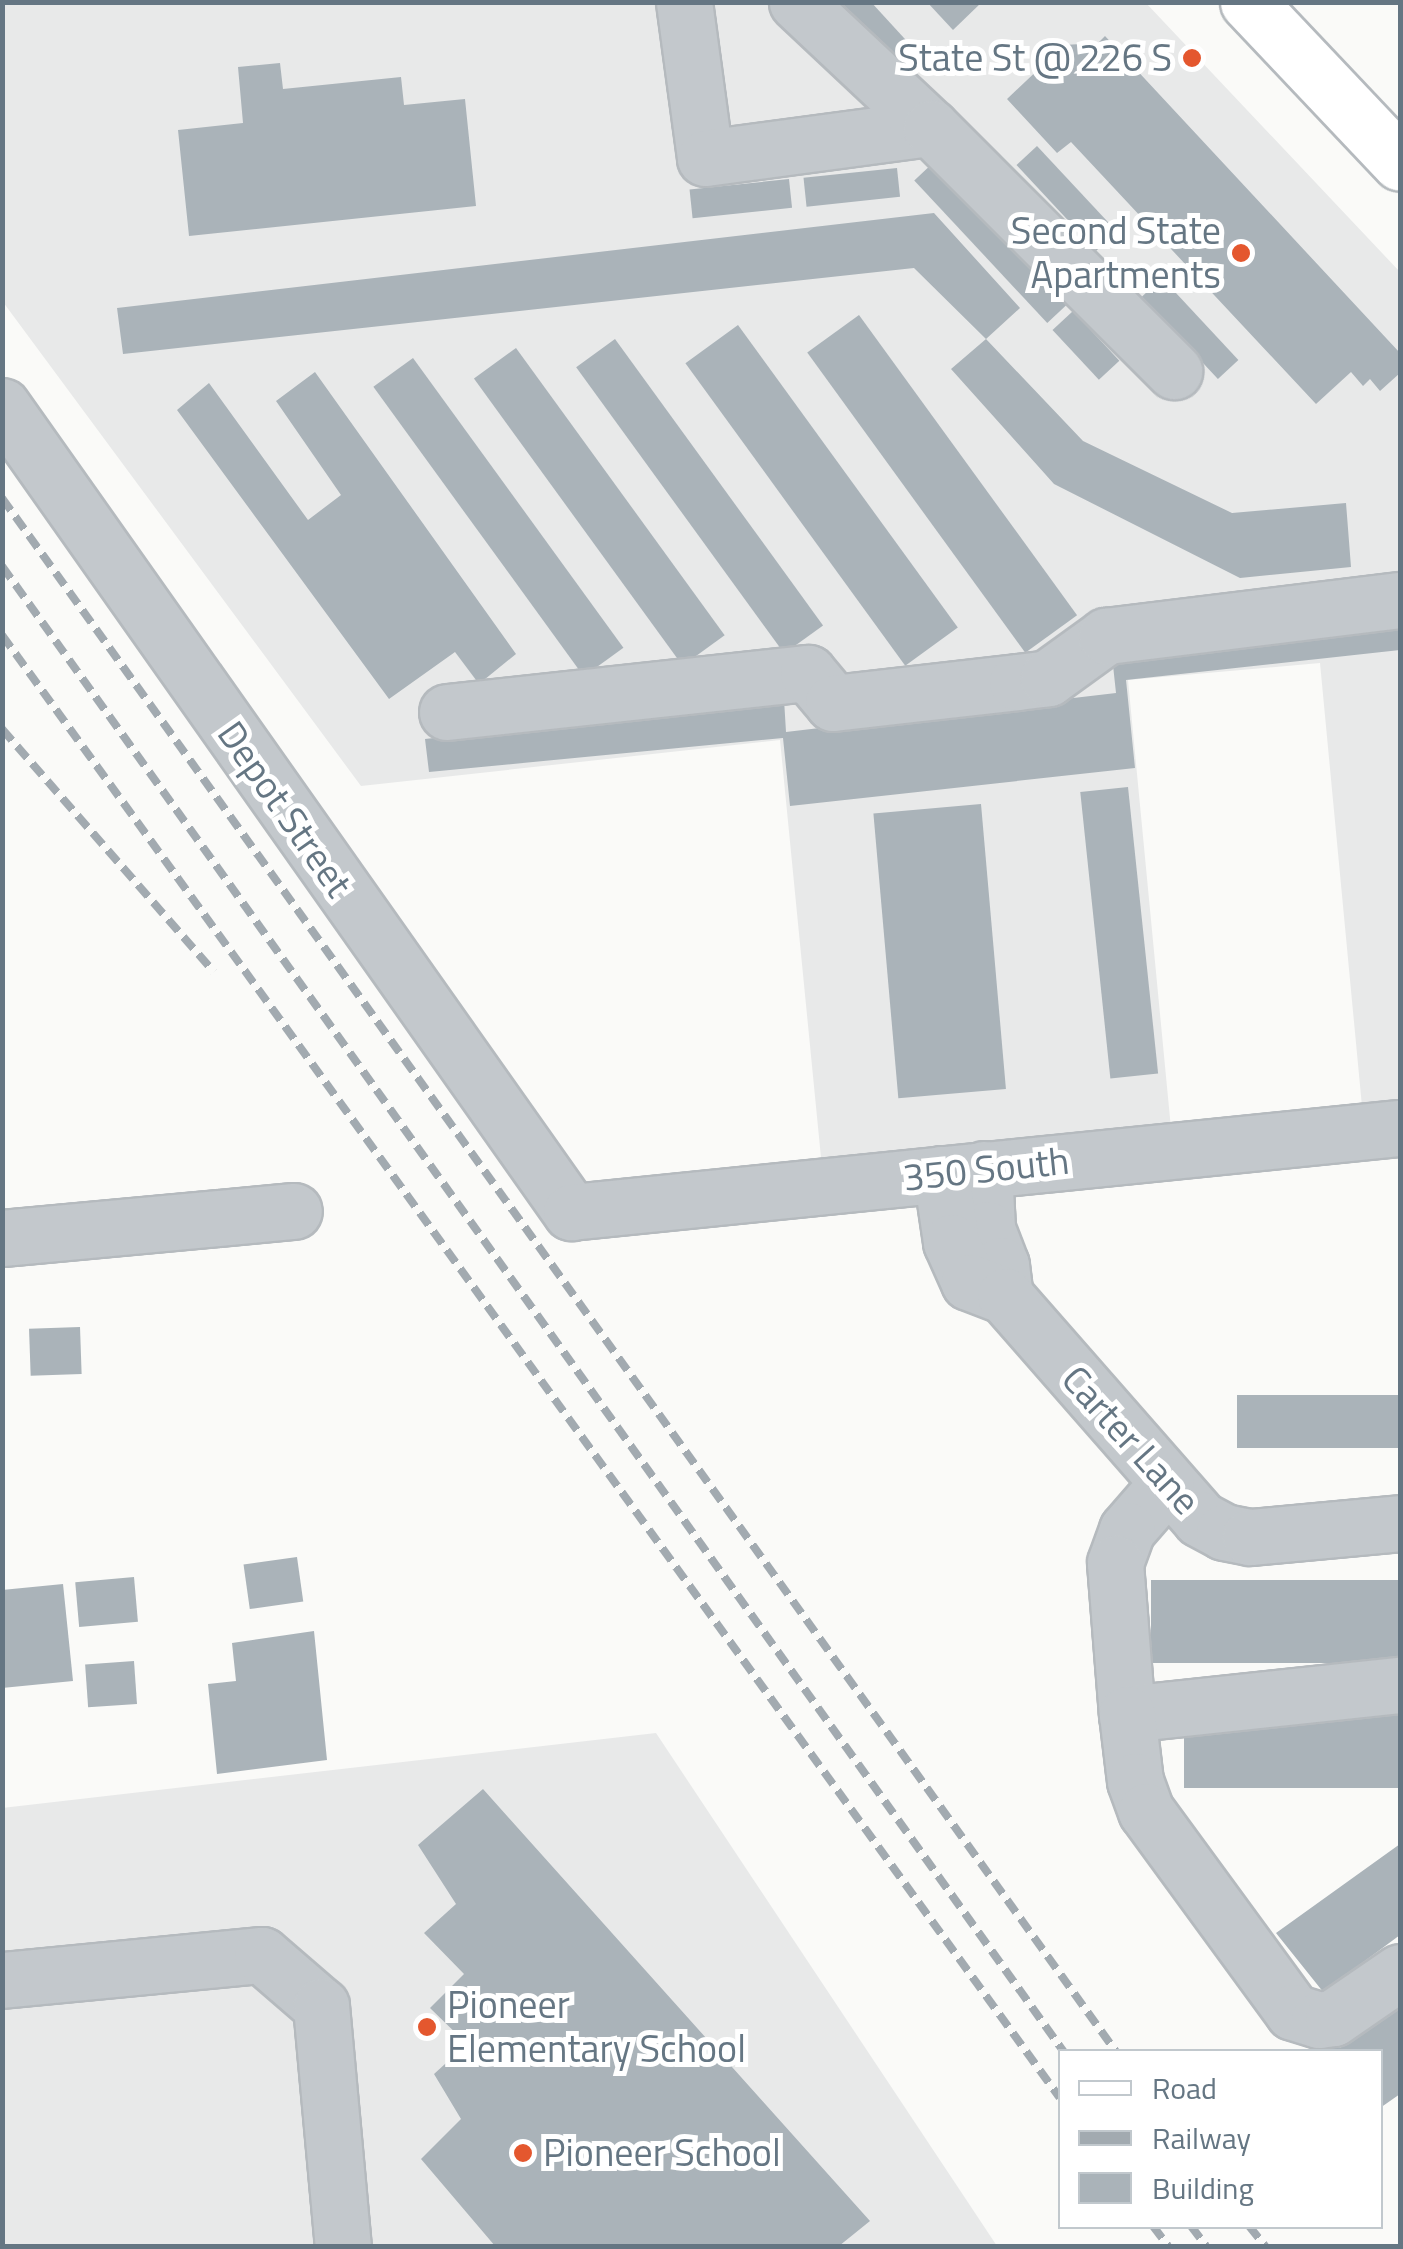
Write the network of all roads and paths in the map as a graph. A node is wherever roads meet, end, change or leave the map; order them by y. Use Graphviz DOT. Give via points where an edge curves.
graph roads {
  1 [pos="684,2"];
  2 [pos="797,2"];
  3 [pos="1248,2"];
  4 [pos="931,128"];
  5 [pos="1400,163"];
  6 [pos="1174,371"];
  7 [pos="2,406"];
  8 [pos="1400,600"];
  9 [pos="448,712"];
  10 [pos="1400,1128"];
  11 [pos="963,1172"];
  12 [pos="294,1210"];
  13 [pos="571,1212"];
  14 [pos="2,1238"];
  15 [pos="1166,1485"];
  16 [pos="1400,1523"];
  17 [pos="1400,1685"];
  18 [pos="1127,1714"];
  19 [pos="1400,1972"];
  20 [pos="2,1980"];
  21 [pos="343,2246"];
  1 -- 4 [label="street" via="705,158"];
  2 -- 4 [label="street"];
  3 -- 5 [label="main road"];
  4 -- 6 [label="street"];
  7 -- 13 [label="street, Depot Street"];
  8 -- 9 [label="street" via="1106,636 1048,678 834,703 808,673"];
  10 -- 11 [label="street, 350 South"];
  11 -- 13 [label="street, 350 South"];
  11 -- 15 [label="street, Carter Lane" via="950,1242 969,1282 1005,1296"];
  12 -- 14 [label="street"];
  15 -- 16 [label="street, Carter Lane" via="1200,1519 1236,1536"];
  15 -- 18 [label="street" via="1127,1530 1115,1563"];
  17 -- 18 [label="street"];
  18 -- 19 [label="street" via="1135,1781 1146,1811 1293,2012 1333,2018"];
  20 -- 21 [label="street" via="262,1955 321,2006"];
}
